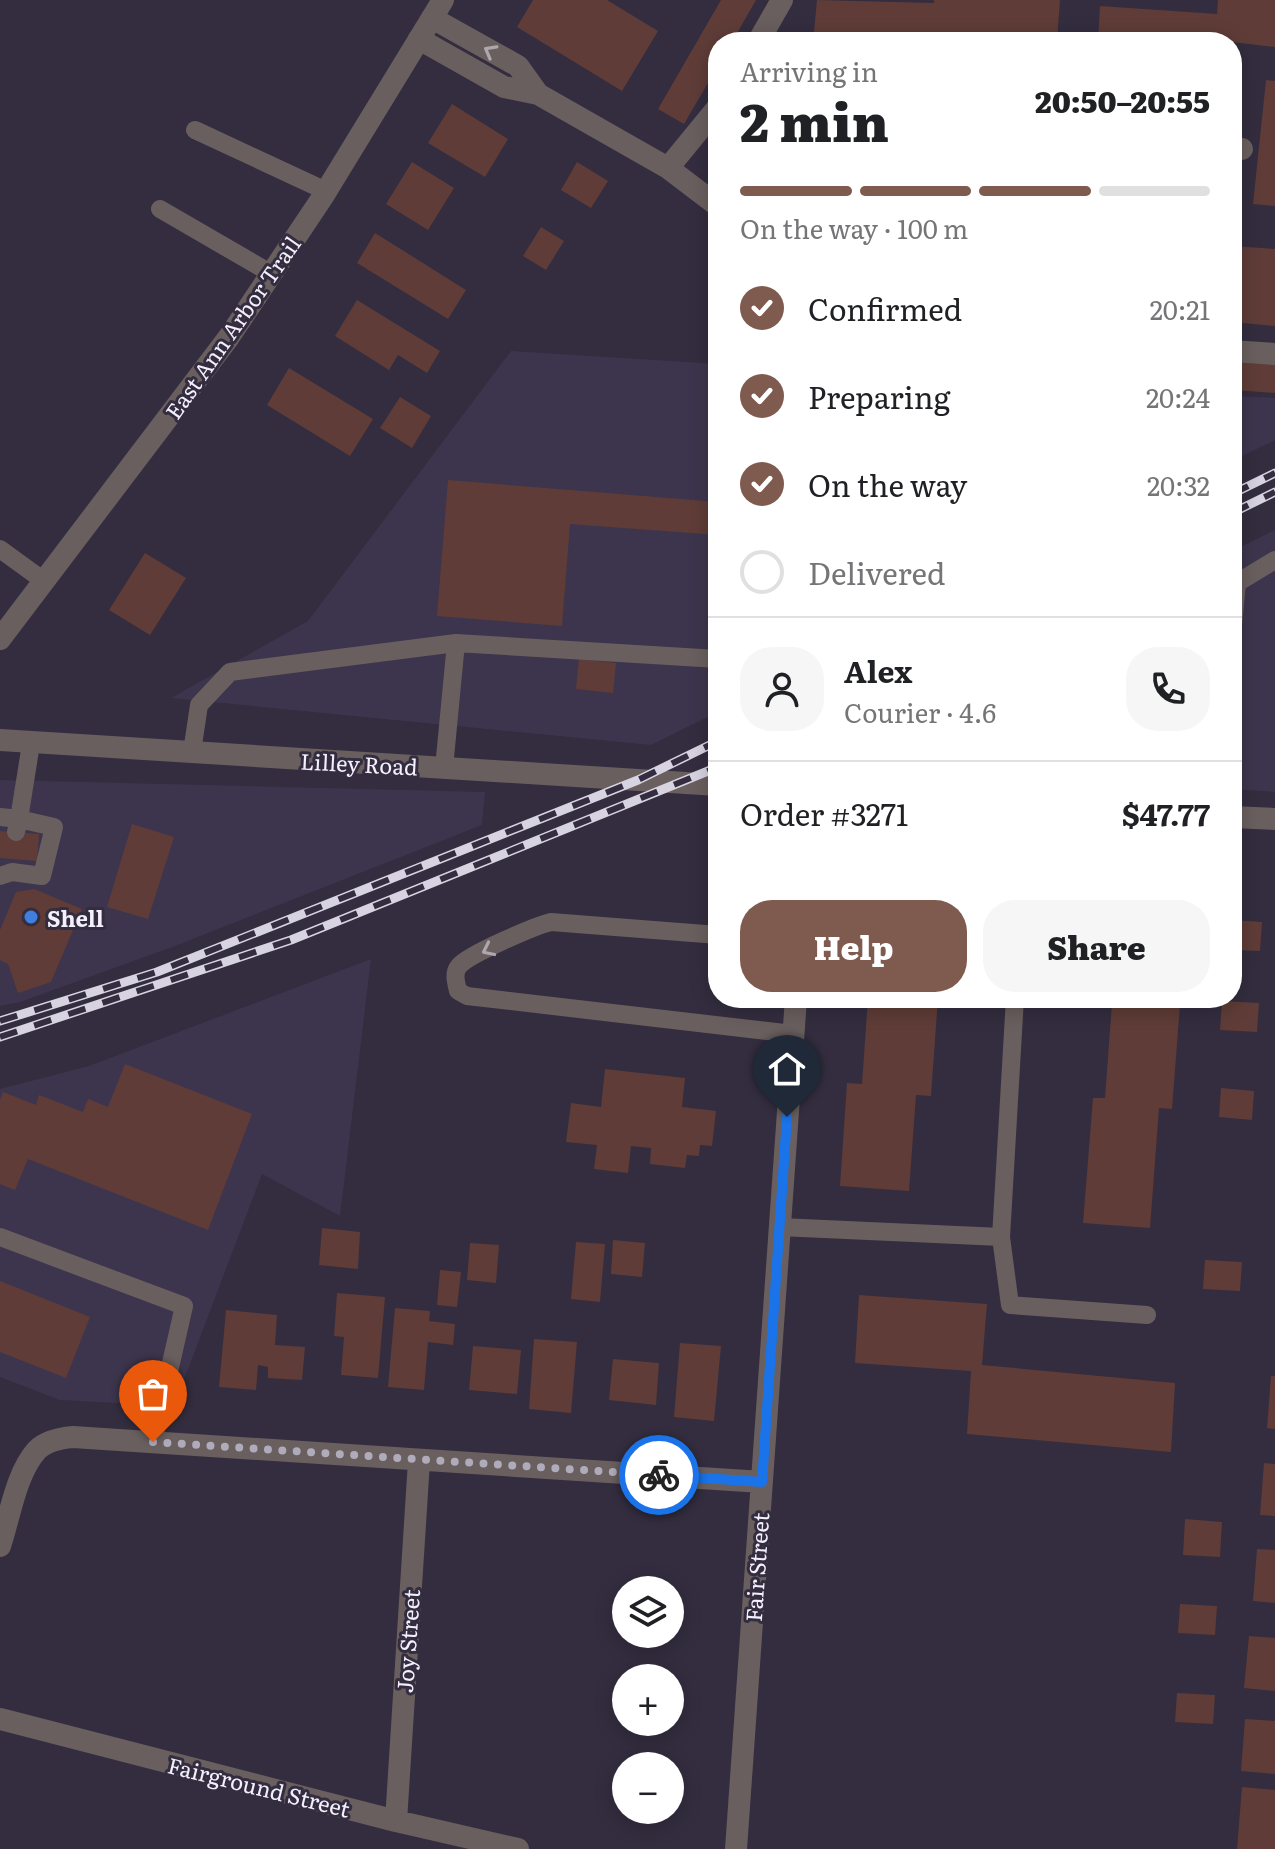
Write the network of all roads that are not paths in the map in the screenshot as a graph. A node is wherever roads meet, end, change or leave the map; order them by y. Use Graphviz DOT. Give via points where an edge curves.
graph roads {
  1 [pos="782,0"];
  2 [pos="438,9"];
  3 [pos="764,32"];
  4 [pos="419,39"];
  5 [pos="538,94"];
  6 [pos="708,119"];
  7 [pos="195,130"];
  8 [pos="668,168"];
  9 [pos="326,191"];
  10 [pos="708,198"];
  11 [pos="160,209"];
  12 [pos="272,274"];
  13 [pos="1242,352"];
  14 [pos="1275,354"];
  15 [pos="0,549"];
  16 [pos="1275,560"];
  17 [pos="1242,580"];
  18 [pos="44,581"];
  19 [pos="0,639"];
  20 [pos="456,643"];
  21 [pos="708,658"];
  22 [pos="0,740"];
  23 [pos="31,744"];
  24 [pos="192,752"];
  25 [pos="444,768"];
  26 [pos="708,784"];
  27 [pos="1242,817"];
  28 [pos="1275,819"];
  29 [pos="7,823"];
  30 [pos="9,869"];
  31 [pos="708,934"];
  32 [pos="795,1008"];
  33 [pos="1014,1008"];
  34 [pos="793,1034"];
  35 [pos="780,1227"];
  36 [pos="0,1237"];
  37 [pos="1001,1237"];
  38 [pos="1147,1315"];
  39 [pos="153,1442"];
  40 [pos="419,1461"];
  41 [pos="762,1482"];
  42 [pos="0,1546"];
  43 [pos="0,1719"];
  44 [pos="396,1821"];
  45 [pos="487,1846"];
  46 [pos="518,1849"];
  47 [pos="736,1849"];
  1 -- 3 [label="street"];
  2 -- 4 [label="street, East Ann Arbor Trail"];
  5 -- 2 [label="street, one-way" via="518,66"];
  4 -- 5 [label="street" via="504,87"];
  4 -- 9 [label="street, East Ann Arbor Trail"];
  5 -- 8 [label="street"];
  6 -- 8 [label="street"];
  7 -- 9 [label="lane"];
  8 -- 10 [label="street"];
  9 -- 12 [label="street, East Ann Arbor Trail"];
  11 -- 12 [label="lane"];
  12 -- 18 [label="street, East Ann Arbor Trail"];
  13 -- 14 [label="street"];
  15 -- 18 [label="lane"];
  16 -- 17 [label="lane"];
  18 -- 19 [label="street, East Ann Arbor Trail"];
  20 -- 21 [label="lane"];
  20 -- 24 [label="lane" via="230,672 199,705"];
  20 -- 25 [label="lane"];
  22 -- 23 [label="street, Lilley Road"];
  23 -- 24 [label="street, Lilley Road"];
  23 -- 29 [label="lane"];
  24 -- 25 [label="street, Lilley Road"];
  25 -- 26 [label="street, Lilley Road"];
  27 -- 28 [label="street"];
  29 -- 30 [label="lane" via="54,827 42,876"];
  31 -- 34 [label="lane, one-way" via="551,922 458,966 455,978 458,991 467,996"];
  32 -- 34 [label="street, Fair Street"];
  33 -- 37 [label="lane"];
  34 -- 35 [label="street, Fair Street"];
  35 -- 37 [label="lane"];
  35 -- 41 [label="street, Fair Street"];
  36 -- 39 [label="lane" via="184,1306"];
  37 -- 38 [label="lane" via="1010,1305"];
  39 -- 40 [label="street"];
  39 -- 42 [label="street" via="73,1437 39,1448 26,1468"];
  40 -- 41 [label="street"];
  40 -- 44 [label="street, Joy Street"];
  41 -- 47 [label="street, Fair Street"];
  43 -- 44 [label="street, Fairground Street"];
  44 -- 45 [label="street, Fairground Street"];
  45 -- 46 [label="street, Fairground Street"];
}
